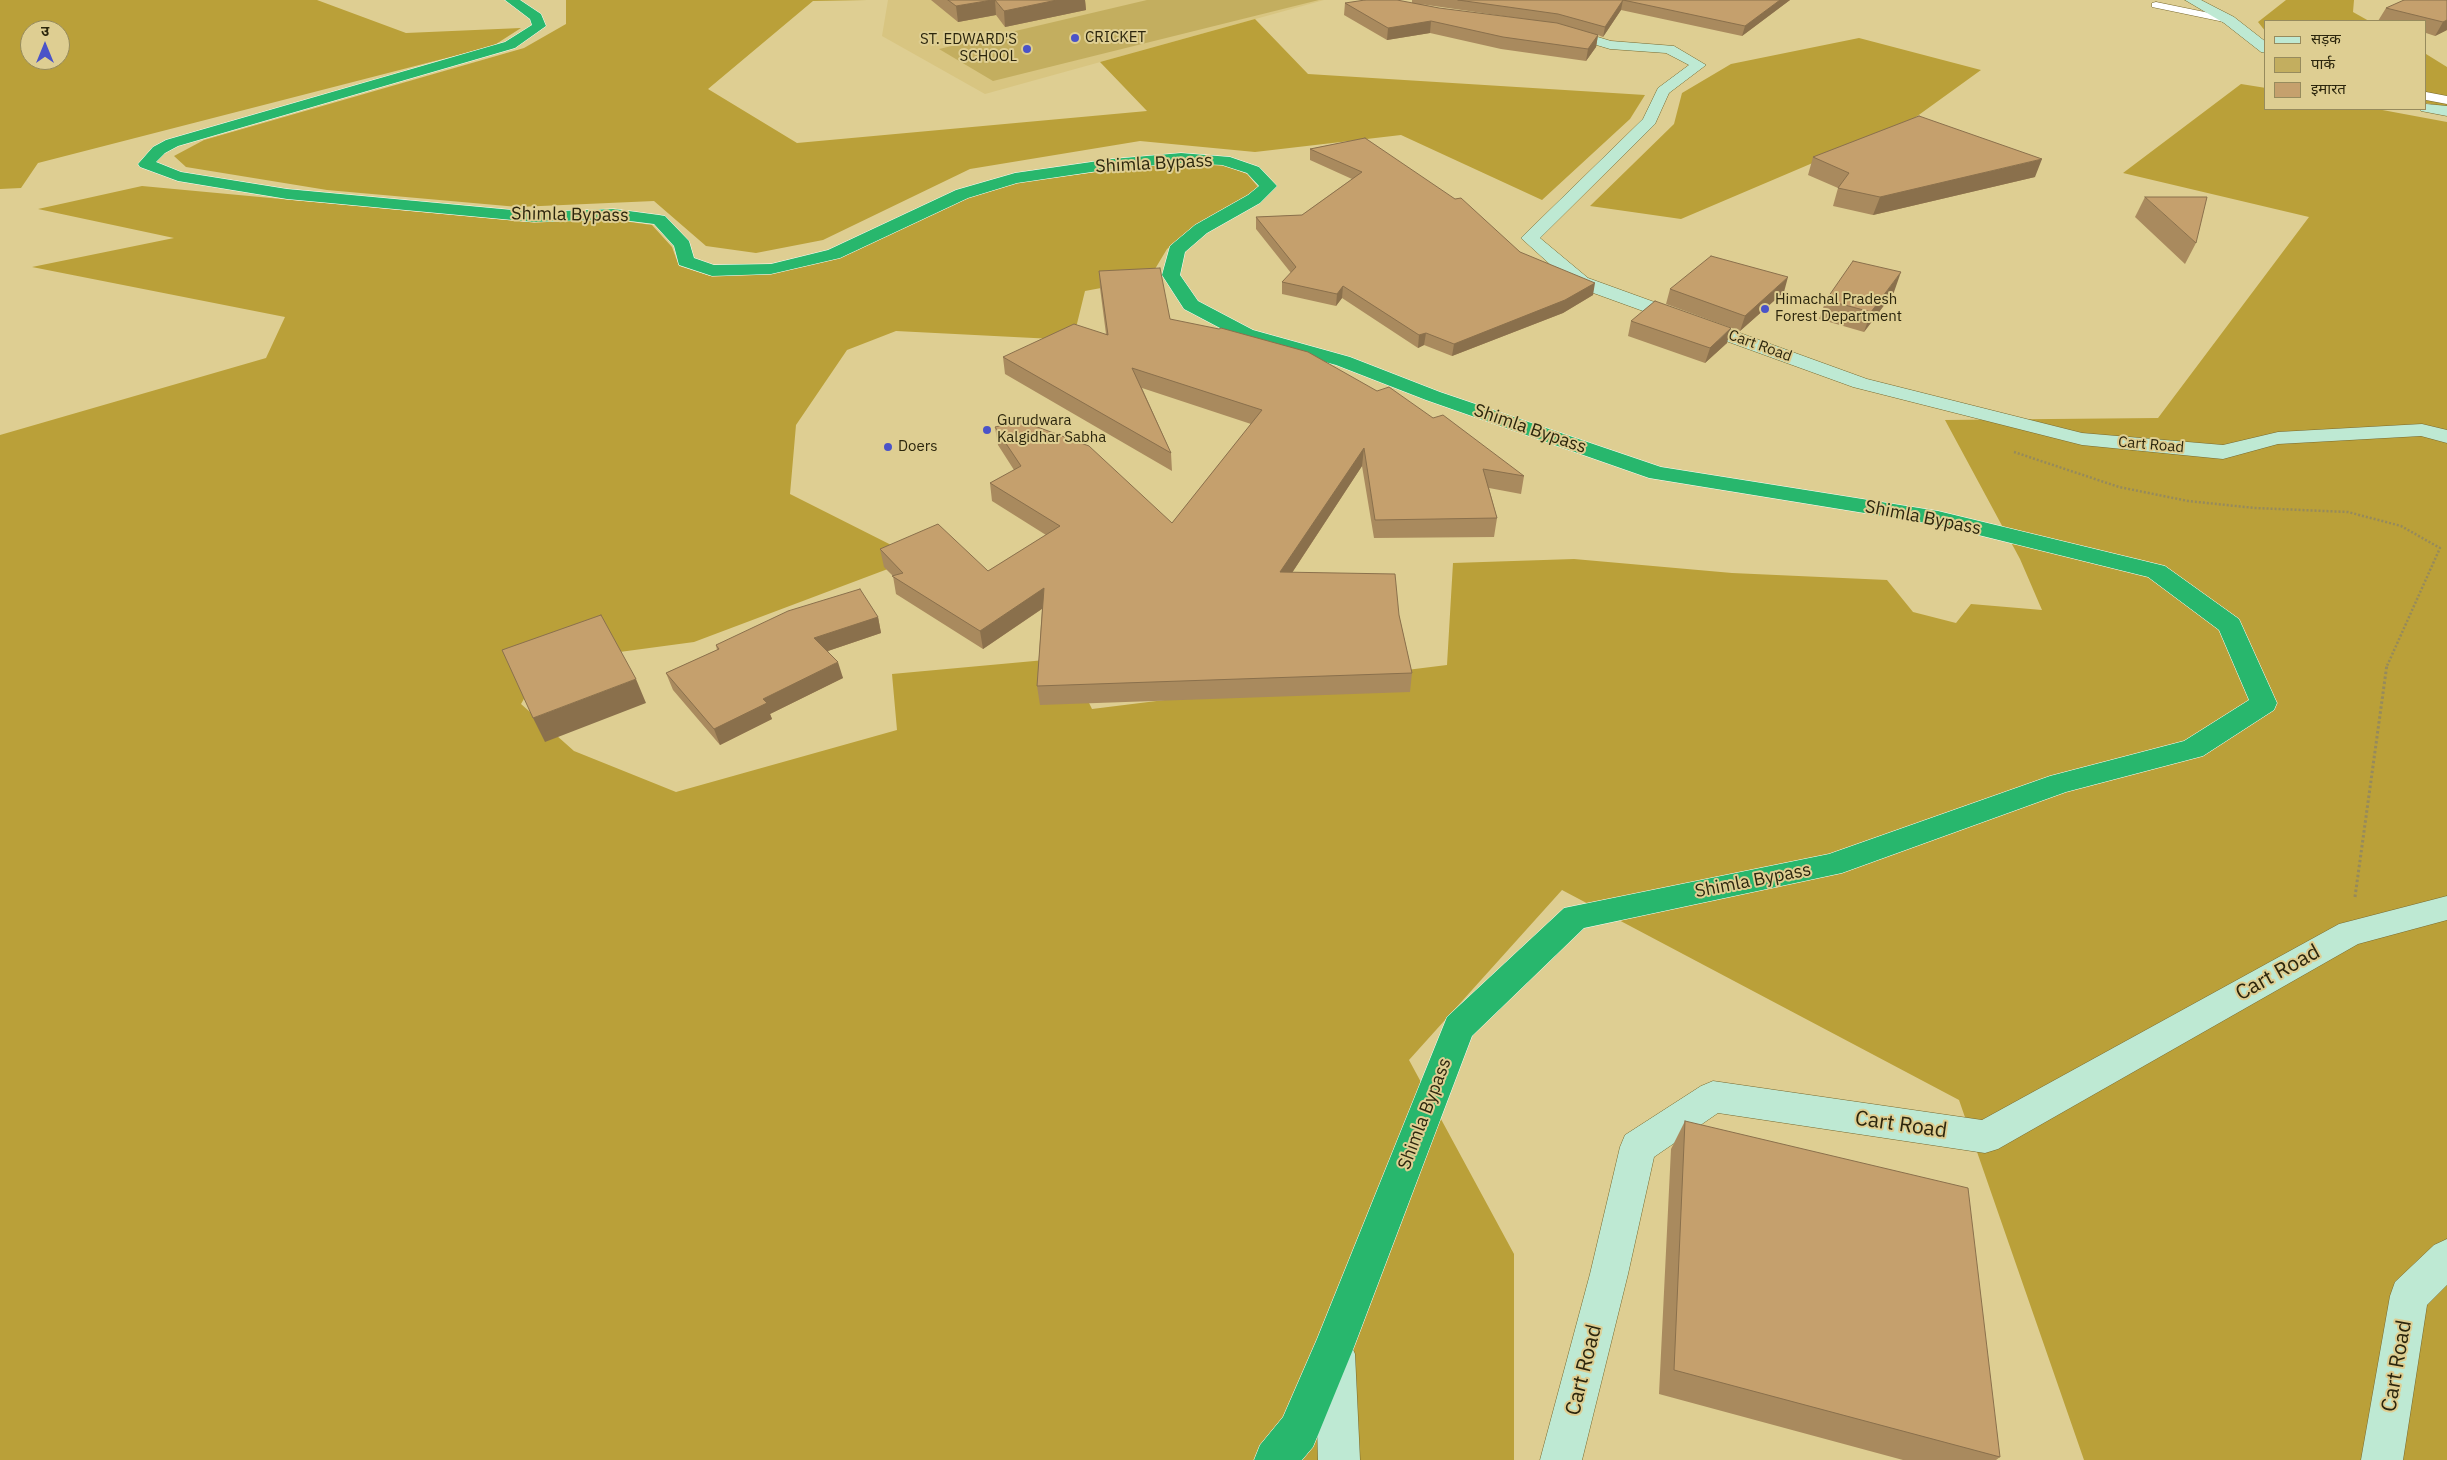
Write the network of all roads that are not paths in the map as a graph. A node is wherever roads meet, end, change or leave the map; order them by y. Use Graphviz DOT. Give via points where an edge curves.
graph roads {
  1 [pos="511,0"];
  2 [pos="2191,0"];
  3 [pos="2156,6"];
  4 [pos="2229,20"];
  5 [pos="1540,27"];
  6 [pos="2264,47"];
  7 [pos="2427,96"];
  8 [pos="2447,100"];
  9 [pos="2427,108"];
  10 [pos="2447,111"];
  11 [pos="2447,437"];
  12 [pos="2447,908"];
  13 [pos="2447,1258"];
  14 [pos="1334,1347"];
  15 [pos="1275,1460"];
  16 [pos="1339,1460"];
  17 [pos="1561,1460"];
  18 [pos="2382,1460"];
  1 -- 14 [label="highway, Shimla Bypass" via="536,17 539,26 510,45 172,143 159,150 146,164 178,176 287,194 534,217 614,214 659,220 683,245 685,261 712,271 771,269 834,254 962,194 1015,178 1181,158 1224,160 1253,170 1269,186 1254,199 1201,229 1176,250 1171,275 1190,305 1246,334 1343,361 1432,396 1657,473 1938,518 2156,571 2230,625 2264,703 2193,749 2060,783 1831,865 1575,917 1459,1027"];
  2 -- 4 [label="main road"];
  3 -- 4 [label="lane"];
  4 -- 6 [label="main road"];
  5 -- 11 [label="main road, Cart Road" via="1610,46 1668,49 1699,66 1663,90 1650,121 1530,238 1581,282 1860,383 2082,439 2223,452 2278,438 2422,430"];
  7 -- 8 [label="street"];
  9 -- 10 [label="main road"];
  12 -- 17 [label="main road, Cart Road" via="2350,933 1985,1137 1713,1097 1638,1147"];
  13 -- 18 [label="main road, Cart Road" via="2409,1296"];
  14 -- 15 [label="highway, Shimla Bypass" via="1298,1432"];
  14 -- 16 [label="main road"];
}
